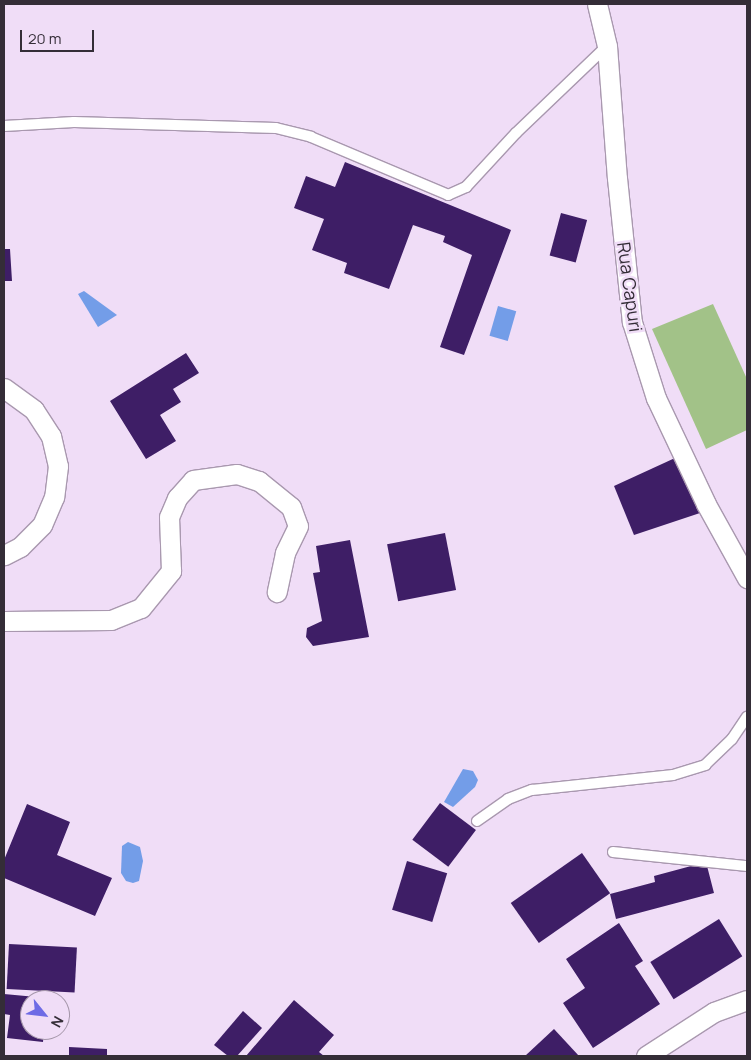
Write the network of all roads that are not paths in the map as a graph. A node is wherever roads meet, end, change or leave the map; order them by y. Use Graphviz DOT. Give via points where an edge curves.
graph roads {
  1 [pos="597,4"];
  2 [pos="607,46"];
  3 [pos="4,126"];
  4 [pos="4,388"];
  5 [pos="4,555"];
  6 [pos="747,578"];
  7 [pos="277,592"];
  8 [pos="4,621"];
  9 [pos="747,717"];
  10 [pos="478,821"];
  11 [pos="613,852"];
  12 [pos="747,866"];
  13 [pos="747,1000"];
  14 [pos="646,1056"];
  1 -- 2 [label="street, Rua Capuri"];
  2 -- 3 [label="lane" via="516,133 466,187 448,195 311,137 276,128 74,122"];
  2 -- 6 [label="street, Rua Capuri" via="632,322 656,398 706,504"];
  4 -- 5 [label="street" via="34,410 50,436 58,466 54,497 42,524 20,547"];
  7 -- 8 [label="street" via="285,553 298,526 291,507 259,481 237,474 193,480 177,498 169,517 171,571 141,608 111,620"];
  9 -- 10 [label="lane" via="732,739 705,765 673,775 532,790 508,799"];
  11 -- 12 [label="lane"];
  13 -- 14 [label="street" via="714,1012"];
}
